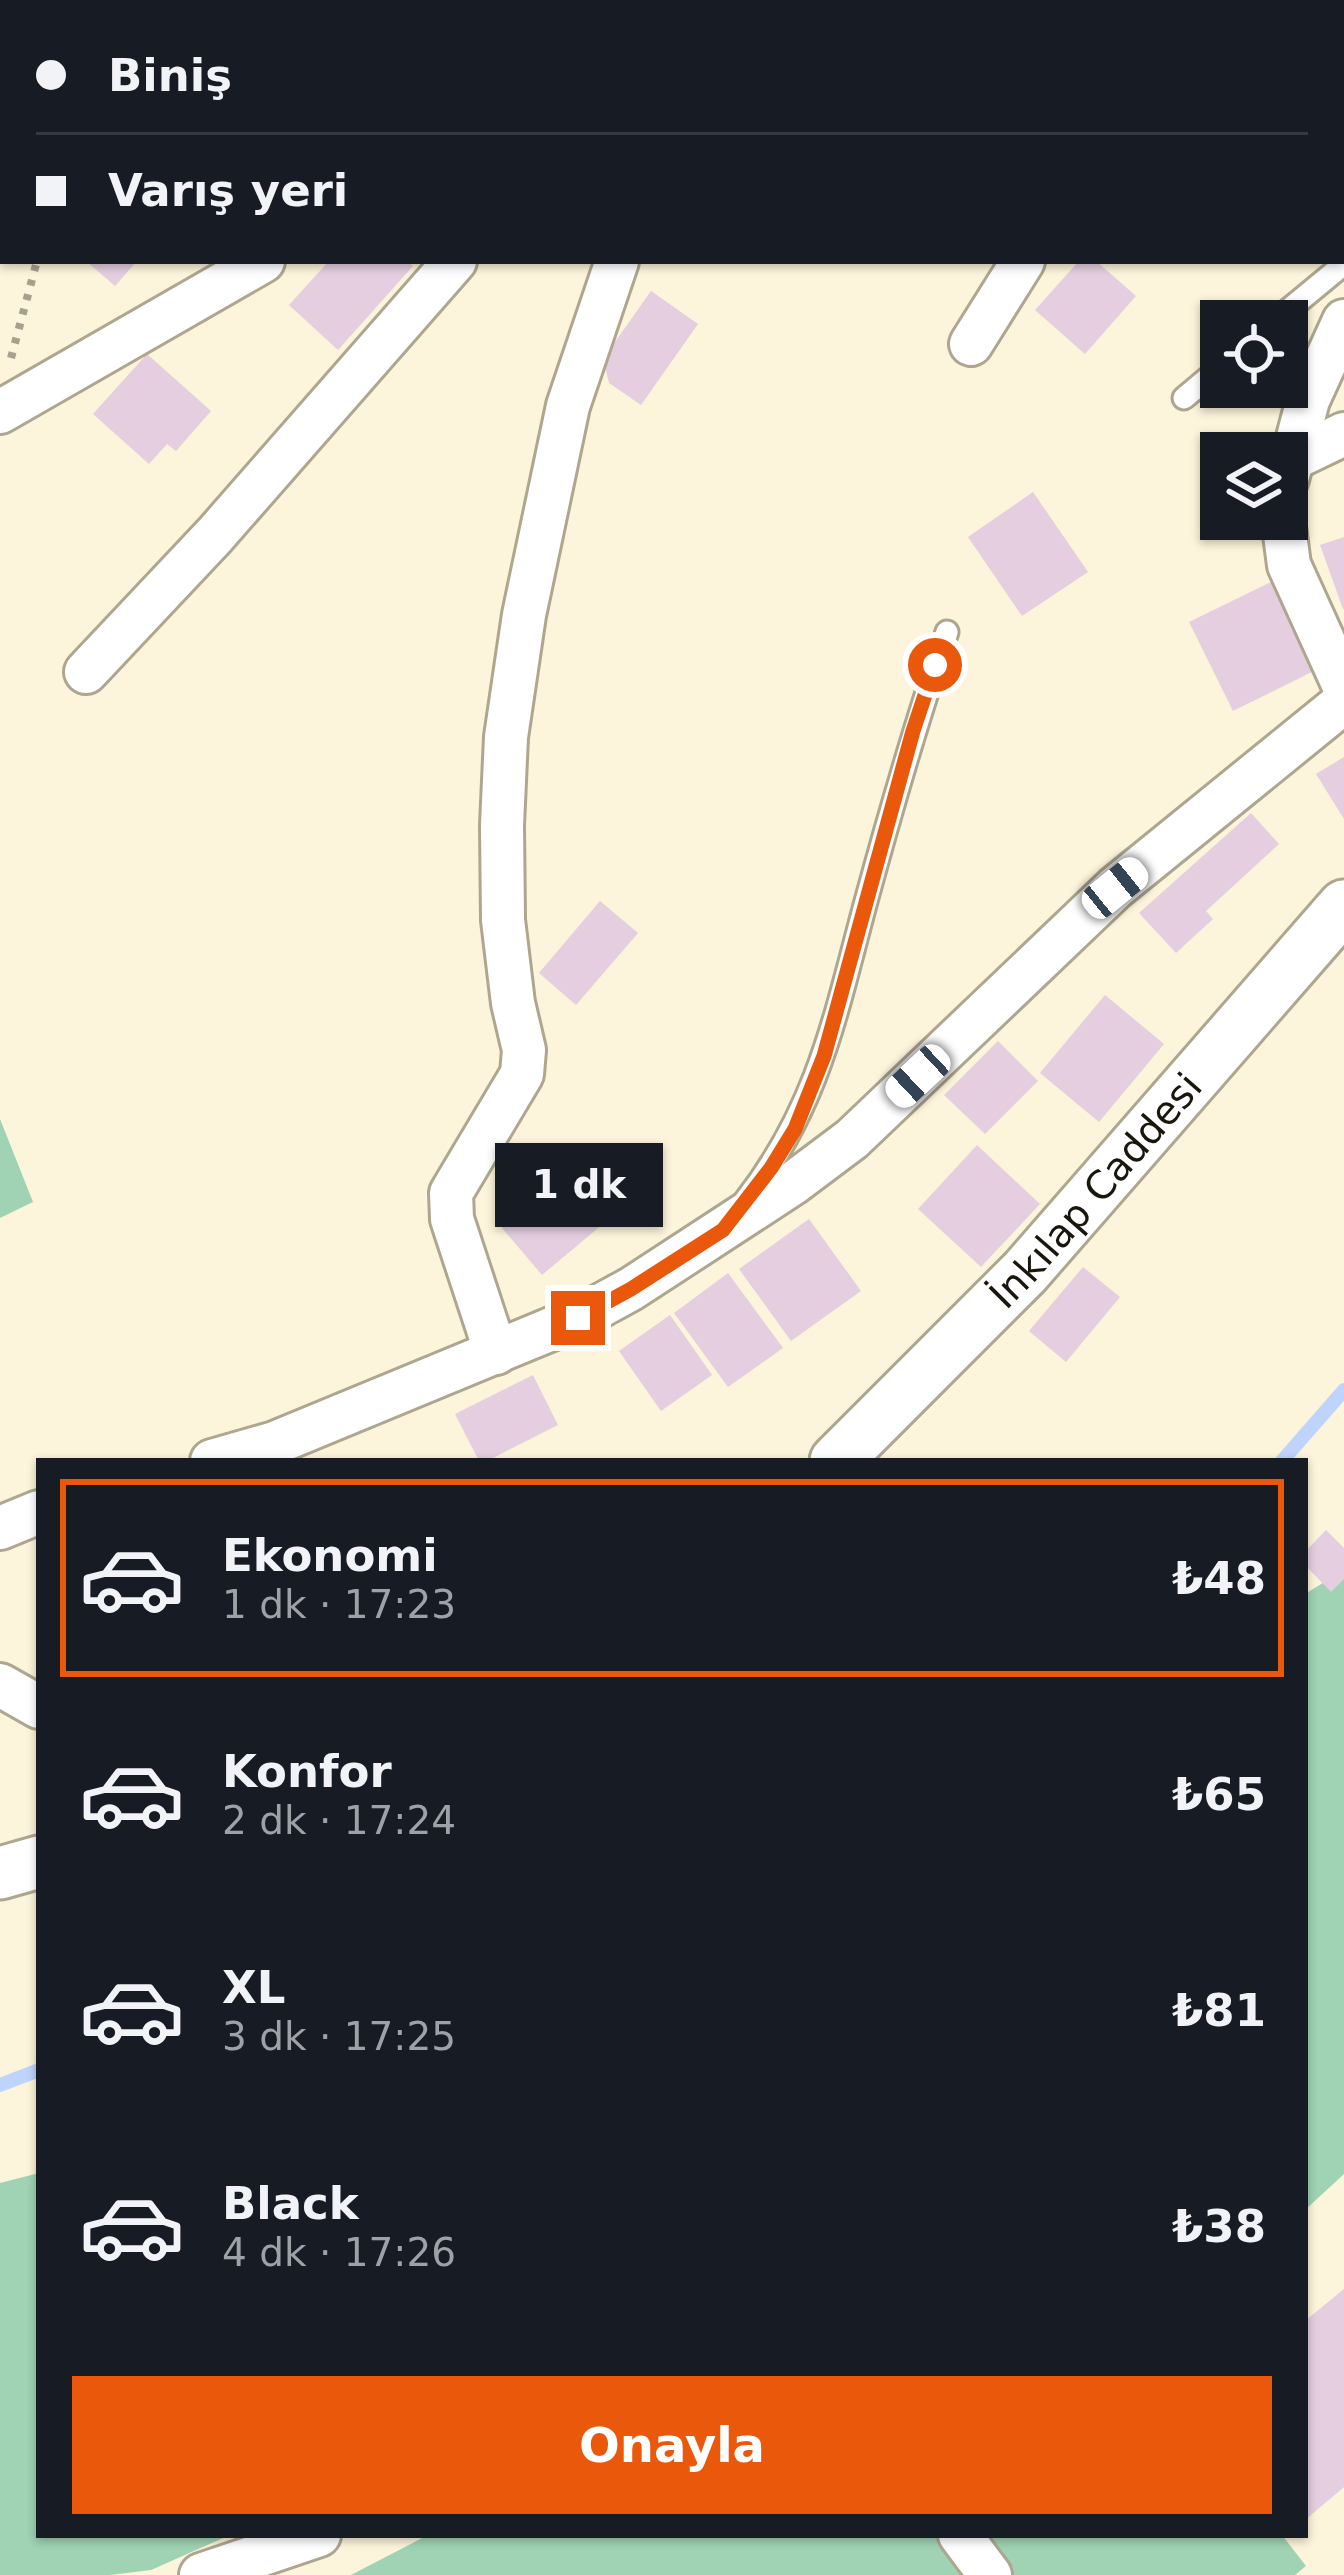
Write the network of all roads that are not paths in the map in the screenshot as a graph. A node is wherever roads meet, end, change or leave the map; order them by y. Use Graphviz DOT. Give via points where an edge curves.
graph roads {
  1 [pos="258,264"];
  2 [pos="452,264"];
  3 [pos="616,264"];
  4 [pos="1021,264"];
  5 [pos="1344,265"];
  6 [pos="1301,300"];
  7 [pos="1344,321"];
  8 [pos="971,344"];
  9 [pos="1200,385"];
  10 [pos="1184,398"];
  11 [pos="2,410"];
  12 [pos="1299,432"];
  13 [pos="1344,434"];
  14 [pos="1308,458"];
  15 [pos="1285,540"];
  16 [pos="947,632"];
  17 [pos="86,672"];
  18 [pos="1344,686"];
  19 [pos="1344,702"];
  20 [pos="1344,906"];
  21 [pos="723,1230"];
  22 [pos="496,1353"];
  23 [pos="222,1458"];
  24 [pos="839,1458"];
  25 [pos="36,1513"];
  26 [pos="0,1528"];
  27 [pos="0,1685"];
  28 [pos="36,1705"];
  29 [pos="36,1863"];
  30 [pos="0,1873"];
  31 [pos="311,2538"];
  32 [pos="962,2538"];
  33 [pos="211,2574"];
  34 [pos="991,2575"];
  1 -- 11 [label="street"];
  2 -- 17 [label="street"];
  3 -- 22 [label="street" via="568,406 506,737 503,920 522,1074 452,1193 452,1219"];
  4 -- 8 [label="street"];
  5 -- 6 [label="lane"];
  7 -- 12 [label="street"];
  9 -- 10 [label="lane"];
  13 -- 14 [label="street"];
  15 -- 18 [label="street" via="1288,565"];
  16 -- 21 [label="lane" via="811,1094 771,1168"];
  19 -- 21 [label="street" via="1115,888 852,1138"];
  20 -- 24 [label="street, İnkılap Caddesi" via="1025,1272"];
  21 -- 22 [label="street" via="578,1318"];
  22 -- 23 [label="street"];
  25 -- 26 [label="street"];
  27 -- 28 [label="street"];
  29 -- 30 [label="street"];
  31 -- 33 [label="street"];
  32 -- 34 [label="street"];
}
